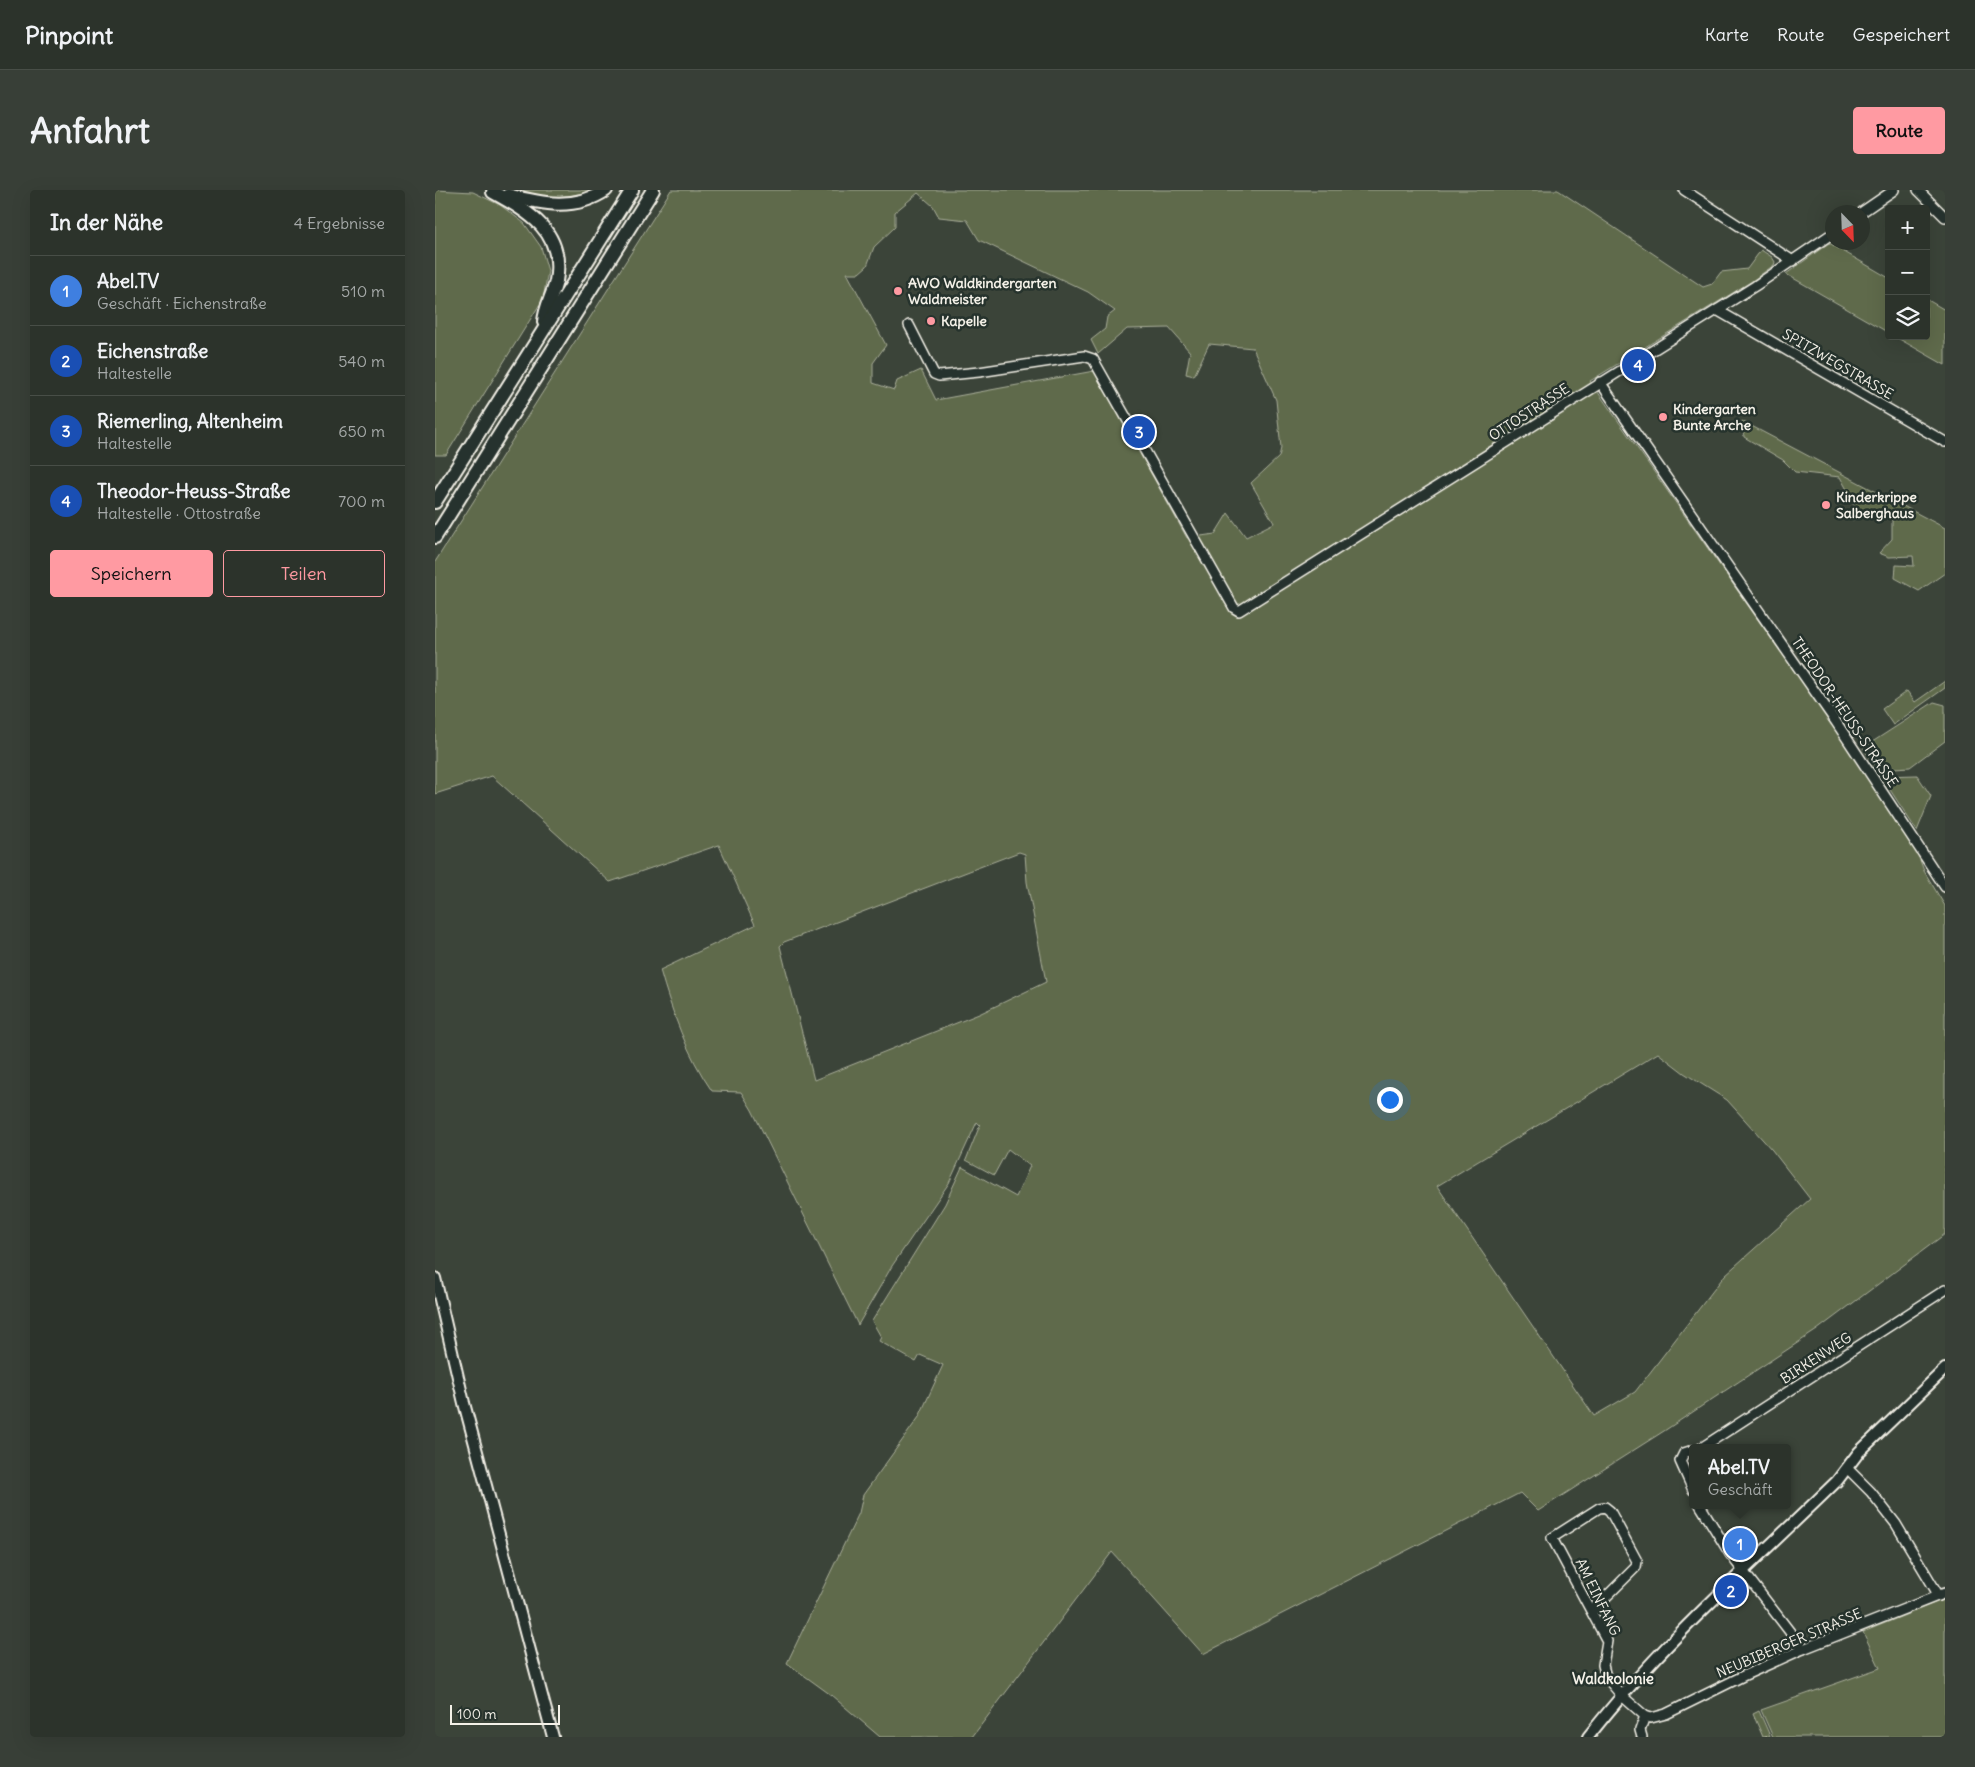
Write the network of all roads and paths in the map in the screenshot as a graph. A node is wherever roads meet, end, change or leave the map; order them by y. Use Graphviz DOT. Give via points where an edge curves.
graph roads {
  1 [pos="606,190"];
  2 [pos="632,190"];
  3 [pos="653,190"];
  4 [pos="1685,190"];
  5 [pos="1894,190"];
  6 [pos="1918,190"];
  7 [pos="490,191"];
  8 [pos="1870,206"];
  9 [pos="1945,217"];
  10 [pos="1825,239"];
  11 [pos="1793,261"];
  12 [pos="1717,310"];
  13 [pos="909,325"];
  14 [pos="543,330"];
  15 [pos="1600,382"];
  16 [pos="1945,442"];
  17 [pos="435,502"];
  18 [pos="435,537"];
  19 [pos="1945,887"];
  20 [pos="435,1278"];
  21 [pos="1945,1290"];
  22 [pos="1945,1369"];
  23 [pos="1707,1444"];
  24 [pos="1689,1452"];
  25 [pos="1847,1468"];
  26 [pos="1689,1482"];
  27 [pos="1702,1509"];
  28 [pos="1744,1572"];
  29 [pos="1942,1594"];
  30 [pos="1592,1611"];
  31 [pos="1803,1649"];
  32 [pos="1621,1695"];
  33 [pos="1645,1716"];
  34 [pos="553,1737"];
  35 [pos="1589,1737"];
  36 [pos="1642,1737"];
  1 -- 7 [label="highway" via="589,200 557,205"];
  2 -- 14 [label="highway"];
  3 -- 18 [label="highway"];
  4 -- 11 [label="street"];
  5 -- 8 [label="street"];
  6 -- 9 [label="street"];
  7 -- 14 [label="highway" via="531,214 546,229 552,243 557,258 556,280"];
  10 -- 11 [label="street, OTTOSTRASSE"];
  11 -- 12 [label="street, OTTOSTRASSE"];
  12 -- 15 [label="street, OTTOSTRASSE"];
  12 -- 16 [label="street, SPITZWEGSTRASSE"];
  13 -- 15 [label="street, OTTOSTRASSE" via="934,374 939,376 1084,356 1093,358 1230,601 1239,611"];
  14 -- 17 [label="highway"];
  15 -- 19 [label="street, THEODOR-HEUSS-STRASSE" via="1836,722"];
  20 -- 34 [label="main road" via="464,1403"];
  21 -- 23 [label="street, BIRKENWEG"];
  22 -- 25 [label="main road" via="1859,1452"];
  24 -- 26 [label="street" via="1681,1458 1680,1465"];
  25 -- 28 [label="main road"];
  25 -- 29 [label="street" via="1896,1524"];
  27 -- 28 [label="street" via="1729,1554"];
  28 -- 31 [label="street"];
  28 -- 32 [label="main road"];
  29 -- 31 [label="street, NEUBIBERGER STRASSE"];
  30 -- 30 [label="street, AM EINFANG" via="1552,1538 1605,1507 1637,1561 1636,1568"];
  30 -- 32 [label="street, AM EINFANG" via="1607,1641 1603,1665 1605,1677"];
  31 -- 33 [label="street, NEUBIBERGER STRASSE" via="1666,1714 1651,1718"];
  32 -- 33 [label="street, AM EINFANG"];
  32 -- 35 [label="main road"];
  33 -- 36 [label="street" via="1640,1730"];
}
